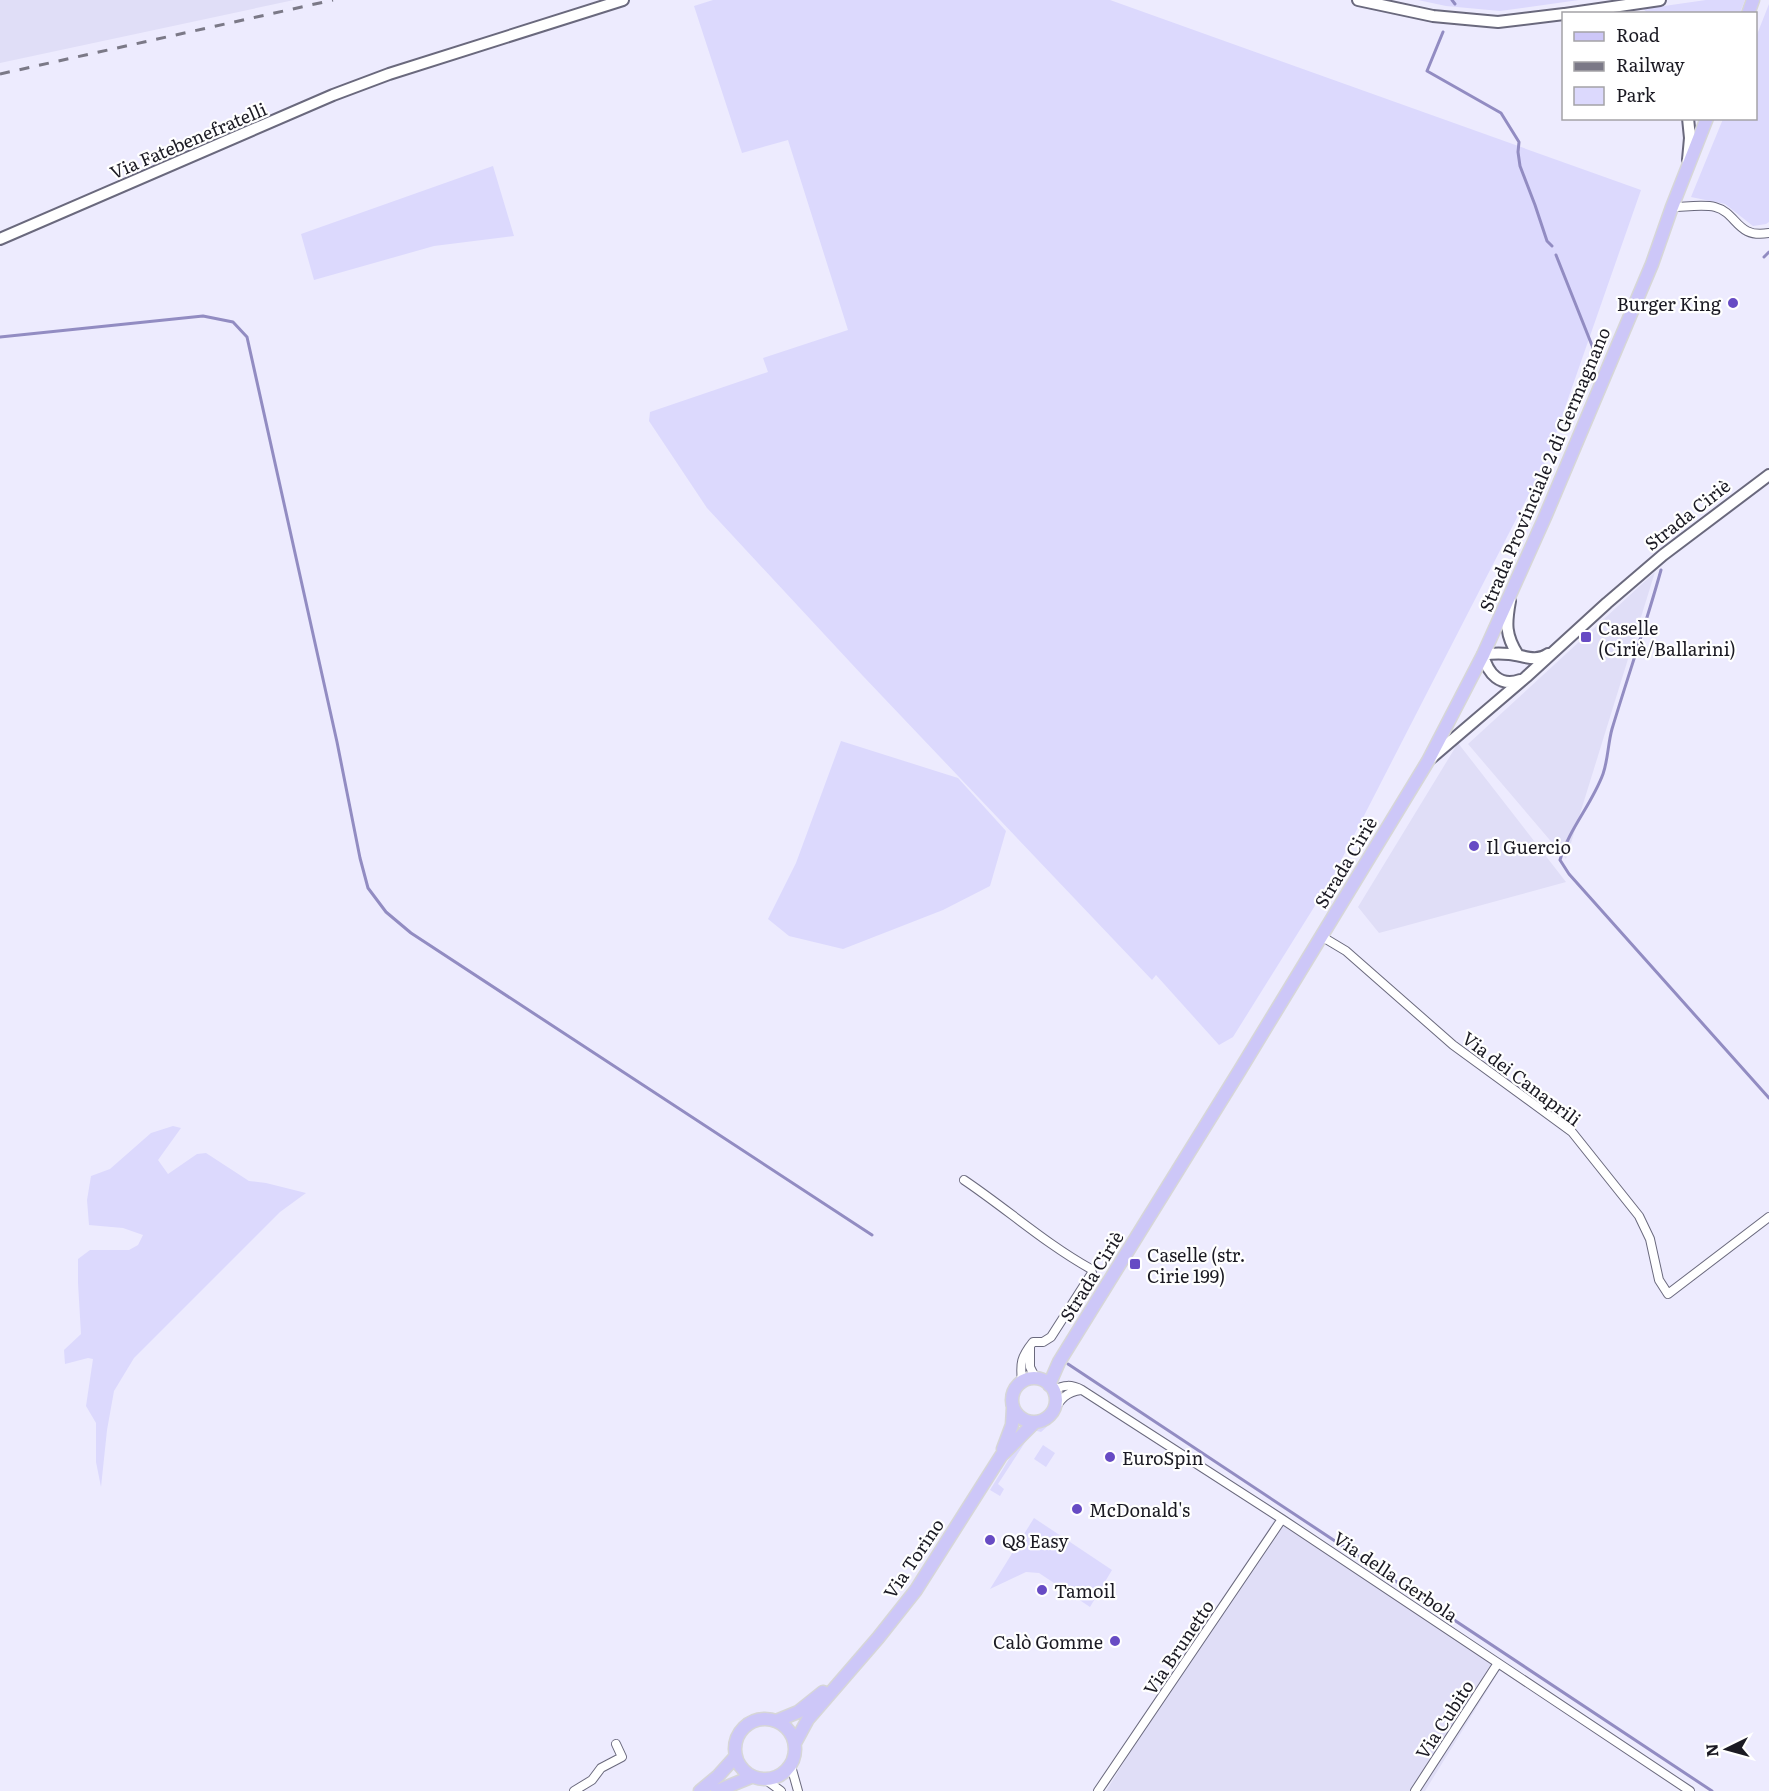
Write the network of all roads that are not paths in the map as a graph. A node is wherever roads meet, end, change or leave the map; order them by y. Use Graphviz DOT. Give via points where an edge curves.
graph roads {
  1 [pos="623,0"];
  2 [pos="1358,0"];
  3 [pos="1612,0"];
  4 [pos="1660,0"];
  5 [pos="1628,6"];
  6 [pos="1570,12"];
  7 [pos="1575,12"];
  8 [pos="1636,12"];
  9 [pos="1562,14"];
  10 [pos="1688,120"];
  11 [pos="1706,120"];
  12 [pos="1687,169"];
  13 [pos="1672,207"];
  14 [pos="1769,233"];
  15 [pos="0,239"];
  16 [pos="1769,475"];
  17 [pos="1512,590"];
  18 [pos="1570,638"];
  19 [pos="1483,655"];
  20 [pos="1518,655"];
  21 [pos="1526,677"];
  22 [pos="1428,761"];
  23 [pos="1321,936"];
  24 [pos="964,1180"];
  25 [pos="1769,1217"];
  26 [pos="1030,1346"];
  27 [pos="1022,1382"];
  28 [pos="1044,1383"];
  29 [pos="1082,1390"];
  30 [pos="1013,1408"];
  31 [pos="1053,1411"];
  32 [pos="1035,1422"];
  33 [pos="1001,1456"];
  34 [pos="1282,1519"];
  35 [pos="1498,1663"];
  36 [pos="846,1675"];
  37 [pos="776,1721"];
  38 [pos="795,1743"];
  39 [pos="616,1744"];
  40 [pos="736,1756"];
  41 [pos="792,1766"];
  42 [pos="752,1777"];
  43 [pos="766,1780"];
  44 [pos="574,1791"];
  45 [pos="700,1791"];
  46 [pos="717,1791"];
  47 [pos="781,1791"];
  48 [pos="798,1791"];
  49 [pos="1098,1791"];
  50 [pos="1415,1791"];
  51 [pos="1690,1791"];
  1 -- 15 [label="main road, Via Fatebenefratelli" via="333,95"];
  2 -- 9 [label="main road" via="1433,16 1498,22"];
  3 -- 6 [label="main road"];
  4 -- 5 [label="main road"];
  5 -- 7 [label="main road"];
  5 -- 8 [label="main road"];
  10 -- 12 [label="main road"];
  11 -- 12 [label="main road, Strada Provinciale 2 di Germagnano"];
  12 -- 13 [label="main road, Strada Provinciale 2 di Germagnano"];
  13 -- 14 [label="street" via="1716,207 1745,231"];
  13 -- 17 [label="main road, Strada Provinciale 2 di Germagnano" via="1648,275"];
  16 -- 18 [label="main road, Strada Ciriè" via="1673,546"];
  17 -- 19 [label="main road, Strada Provinciale 2 di Germagnano"];
  17 -- 20 [label="main road" via="1506,623"];
  18 -- 20 [label="main road" via="1544,657"];
  18 -- 21 [label="main road, Strada Ciriè"];
  19 -- 20 [label="main road"];
  19 -- 21 [label="main road" via="1490,673 1499,680 1509,682"];
  19 -- 22 [label="main road, Strada Provinciale 2 di Germagnano"];
  21 -- 22 [label="main road, Strada Ciriè"];
  22 -- 23 [label="main road, Strada Ciriè"];
  23 -- 25 [label="street, Via dei Canaprili" via="1346,951 1453,1045 1572,1132 1639,1216 1650,1239 1659,1280 1668,1294"];
  23 -- 28 [label="main road, Strada Ciriè"];
  24 -- 26 [label="street" via="1091,1269 1051,1337"];
  26 -- 27 [label="street" via="1020,1367"];
  26 -- 28 [label="street" via="1030,1367"];
  27 -- 28 [label="main road" via="1028,1379"];
  27 -- 30 [label="main road" via="1013,1393"];
  28 -- 29 [label="street"];
  28 -- 31 [label="main road" via="1055,1404"];
  29 -- 31 [label="street" via="1064,1395"];
  29 -- 34 [label="street, Via della Gerbola"];
  30 -- 32 [label="main road" via="1022,1419"];
  30 -- 33 [label="main road, Via Torino" via="1012,1425"];
  31 -- 32 [label="main road"];
  32 -- 33 [label="main road, Via Torino"];
  33 -- 36 [label="main road, Via Torino" via="915,1590"];
  34 -- 35 [label="street, Via della Gerbola"];
  34 -- 49 [label="street, Via Brunetto"];
  35 -- 50 [label="street, Via Cubito"];
  35 -- 51 [label="street, Via della Gerbola"];
  36 -- 37 [label="main road, Via Torino" via="798,1712"];
  36 -- 38 [label="main road, Via Torino" via="808,1719"];
  37 -- 38 [label="main road" via="792,1734"];
  37 -- 40 [label="main road" via="758,1720 742,1729 737,1737"];
  38 -- 41 [label="main road"];
  39 -- 44 [label="street" via="622,1756"];
  40 -- 42 [label="main road" via="744,1772"];
  40 -- 45 [label="main road"];
  41 -- 43 [label="main road"];
  41 -- 48 [label="street"];
  42 -- 43 [label="main road"];
  42 -- 46 [label="main road"];
  43 -- 47 [label="street"];
}
